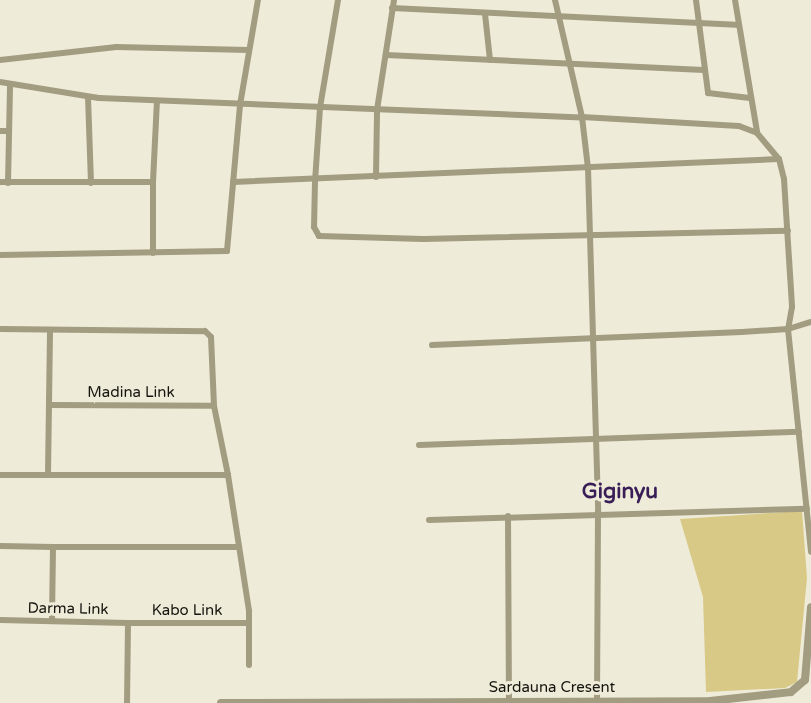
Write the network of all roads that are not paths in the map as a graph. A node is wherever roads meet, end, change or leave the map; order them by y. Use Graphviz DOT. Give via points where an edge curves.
graph roads {
  1 [pos="258,0"];
  2 [pos="338,0"];
  3 [pos="394,0"];
  4 [pos="555,0"];
  5 [pos="696,0"];
  6 [pos="735,0"];
  7 [pos="392,8"];
  8 [pos="485,14"];
  9 [pos="560,19"];
  10 [pos="700,24"];
  11 [pos="736,25"];
  12 [pos="249,50"];
  13 [pos="386,55"];
  14 [pos="0,60"];
  15 [pos="490,60"];
  16 [pos="572,64"];
  17 [pos="704,70"];
  18 [pos="0,82"];
  19 [pos="10,84"];
  20 [pos="88,97"];
  21 [pos="750,98"];
  22 [pos="157,101"];
  23 [pos="240,105"];
  24 [pos="320,108"];
  25 [pos="377,110"];
  26 [pos="582,117"];
  27 [pos="0,130"];
  28 [pos="9,131"];
  29 [pos="757,133"];
  30 [pos="779,159"];
  31 [pos="588,168"];
  32 [pos="376,177"];
  33 [pos="315,181"];
  34 [pos="153,182"];
  35 [pos="233,182"];
  36 [pos="0,183"];
  37 [pos="8,183"];
  38 [pos="91,183"];
  39 [pos="788,231"];
  40 [pos="589,236"];
  41 [pos="153,253"];
  42 [pos="0,255"];
  43 [pos="811,322"];
  44 [pos="0,329"];
  45 [pos="788,329"];
  46 [pos="50,330"];
  47 [pos="595,338"];
  48 [pos="432,345"];
  49 [pos="49,405"];
  50 [pos="214,406"];
  51 [pos="799,432"];
  52 [pos="597,437"];
  53 [pos="419,445"];
  54 [pos="228,475"];
  55 [pos="0,476"];
  56 [pos="48,476"];
  57 [pos="807,508"];
  58 [pos="598,512"];
  59 [pos="508,516"];
  60 [pos="429,520"];
  61 [pos="0,546"];
  62 [pos="53,547"];
  63 [pos="239,547"];
  64 [pos="811,552"];
  65 [pos="811,608"];
  66 [pos="0,620"];
  67 [pos="52,620"];
  68 [pos="128,623"];
  69 [pos="247,623"];
  70 [pos="249,665"];
  71 [pos="597,701"];
  72 [pos="312,702"];
  73 [pos="508,702"];
  74 [pos="710,702"];
  75 [pos="127,703"];
  76 [pos="221,703"];
  77 [pos="494,703"];
  1 -- 12 [label="street"];
  2 -- 24 [label="street"];
  3 -- 7 [label="street"];
  4 -- 9 [label="street"];
  5 -- 10 [label="street"];
  6 -- 11 [label="street"];
  7 -- 8 [label="street"];
  7 -- 13 [label="street"];
  8 -- 9 [label="street"];
  8 -- 15 [label="street"];
  9 -- 10 [label="street"];
  9 -- 16 [label="street"];
  10 -- 11 [label="street"];
  10 -- 17 [label="street"];
  11 -- 21 [label="street"];
  12 -- 14 [label="street" via="116,47"];
  12 -- 23 [label="street"];
  13 -- 15 [label="street"];
  13 -- 25 [label="street"];
  15 -- 16 [label="street"];
  16 -- 17 [label="street"];
  16 -- 26 [label="street"];
  17 -- 21 [label="street" via="710,96"];
  18 -- 19 [label="street"];
  19 -- 20 [label="street"];
  19 -- 28 [label="street"];
  20 -- 22 [label="street"];
  20 -- 38 [label="street"];
  21 -- 29 [label="street"];
  22 -- 23 [label="street"];
  22 -- 34 [label="street"];
  23 -- 24 [label="street"];
  23 -- 35 [label="street"];
  24 -- 25 [label="street"];
  24 -- 33 [label="street"];
  25 -- 26 [label="street"];
  25 -- 32 [label="street"];
  26 -- 29 [label="street" via="739,126"];
  26 -- 31 [label="street"];
  27 -- 28 [label="street"];
  28 -- 37 [label="street"];
  29 -- 30 [label="street"];
  30 -- 31 [label="street"];
  30 -- 39 [label="street"];
  31 -- 32 [label="street"];
  31 -- 40 [label="street"];
  32 -- 33 [label="street"];
  33 -- 35 [label="street"];
  33 -- 40 [label="street" via="314,227 326,239"];
  34 -- 38 [label="street"];
  34 -- 41 [label="street"];
  35 -- 41 [label="street" via="227,251"];
  36 -- 37 [label="street"];
  37 -- 38 [label="street"];
  39 -- 40 [label="street"];
  39 -- 45 [label="street" via="792,307"];
  40 -- 47 [label="street"];
  41 -- 42 [label="street"];
  43 -- 45 [label="street"];
  44 -- 46 [label="street"];
  45 -- 47 [label="street"];
  45 -- 51 [label="street"];
  46 -- 49 [label="street"];
  46 -- 50 [label="street" via="205,331 211,337"];
  47 -- 48 [label="street"];
  47 -- 52 [label="street"];
  49 -- 50 [label="street, Madina Link"];
  49 -- 56 [label="street"];
  50 -- 54 [label="street"];
  51 -- 52 [label="street"];
  51 -- 57 [label="street"];
  52 -- 53 [label="street"];
  52 -- 58 [label="street"];
  54 -- 56 [label="street"];
  54 -- 63 [label="street"];
  55 -- 56 [label="street"];
  57 -- 58 [label="street"];
  57 -- 64 [label="street"];
  58 -- 59 [label="street"];
  58 -- 71 [label="street"];
  59 -- 60 [label="street"];
  59 -- 73 [label="street"];
  61 -- 62 [label="street"];
  62 -- 63 [label="street"];
  62 -- 67 [label="street"];
  63 -- 69 [label="street"];
  65 -- 74 [label="street, Sardauna Cresent" via="805,680 800,688"];
  66 -- 67 [label="street, Darma Link"];
  67 -- 68 [label="street, Darma Link"];
  68 -- 69 [label="street, Kabo Link"];
  68 -- 75 [label="street, Darma Link"];
  69 -- 70 [label="street"];
  71 -- 73 [label="street, Sardauna Cresent"];
  71 -- 74 [label="street, Sardauna Cresent"];
  72 -- 76 [label="street, Sardauna Cresent"];
  72 -- 77 [label="street, Sardauna Cresent"];
  73 -- 77 [label="street, Sardauna Cresent"];
}
